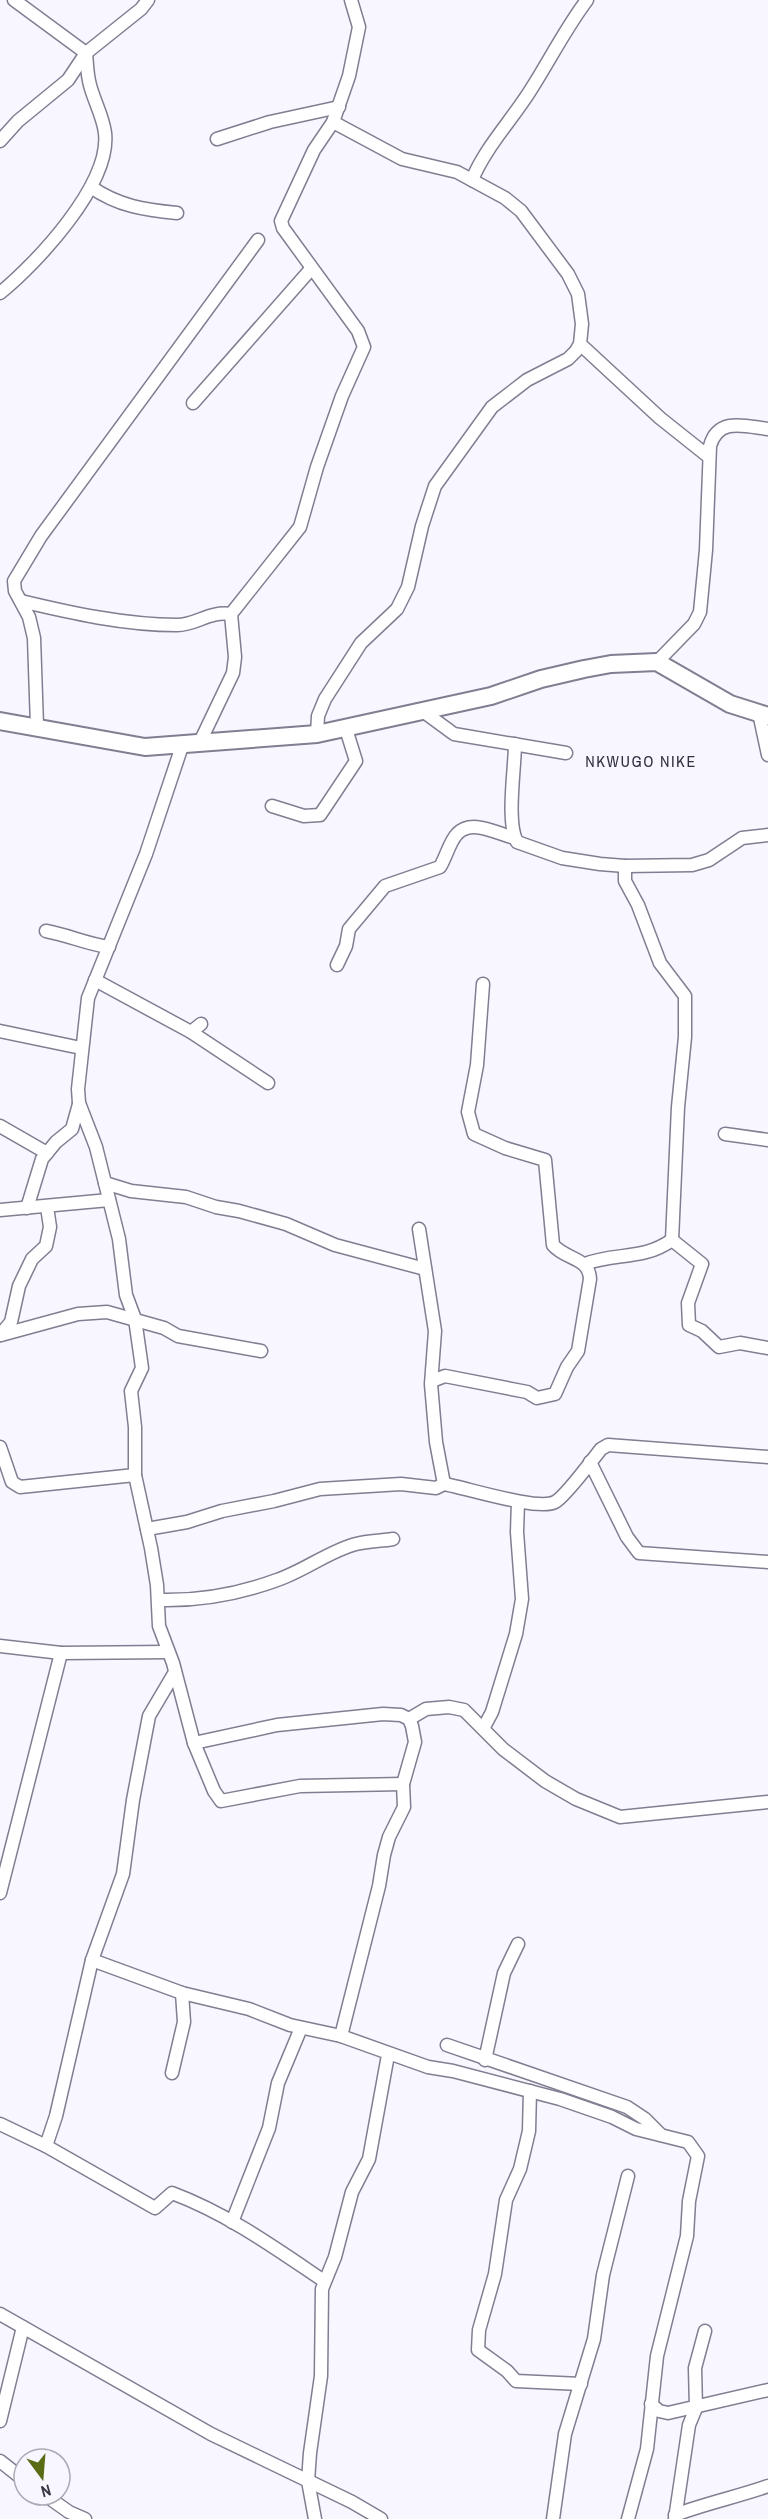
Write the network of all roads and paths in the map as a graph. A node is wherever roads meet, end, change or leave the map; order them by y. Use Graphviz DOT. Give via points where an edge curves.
graph roads {
  1 [pos="14,0"];
  2 [pos="148,0"];
  3 [pos="351,0"];
  4 [pos="587,0"];
  5 [pos="86,53"];
  6 [pos="339,107"];
  7 [pos="333,122"];
  8 [pos="2,135"];
  9 [pos="217,139"];
  10 [pos="471,180"];
  11 [pos="91,187"];
  12 [pos="177,213"];
  13 [pos="258,240"];
  14 [pos="311,269"];
  15 [pos="0,293"];
  16 [pos="580,344"];
  17 [pos="193,403"];
  18 [pos="768,429"];
  19 [pos="710,457"];
  20 [pos="21,600"];
  21 [pos="231,614"];
  22 [pos="657,662"];
  23 [pos="424,712"];
  24 [pos="764,714"];
  25 [pos="0,721"];
  26 [pos="37,726"];
  27 [pos="346,729"];
  28 [pos="318,734"];
  29 [pos="200,742"];
  30 [pos="515,744"];
  31 [pos="182,746"];
  32 [pos="566,753"];
  33 [pos="768,755"];
  34 [pos="272,806"];
  35 [pos="768,835"];
  36 [pos="515,838"];
  37 [pos="625,866"];
  38 [pos="46,931"];
  39 [pos="109,947"];
  40 [pos="337,965"];
  41 [pos="95,980"];
  42 [pos="483,984"];
  43 [pos="0,1031"];
  44 [pos="81,1048"];
  45 [pos="268,1083"];
  46 [pos="79,1103"];
  47 [pos="0,1126"];
  48 [pos="725,1134"];
  49 [pos="768,1140"];
  50 [pos="47,1152"];
  51 [pos="105,1183"];
  52 [pos="109,1200"];
  53 [pos="27,1208"];
  54 [pos="47,1208"];
  55 [pos="0,1210"];
  56 [pos="419,1229"];
  57 [pos="672,1240"];
  58 [pos="585,1264"];
  59 [pos="425,1269"];
  60 [pos="135,1319"];
  61 [pos="1,1335"];
  62 [pos="768,1348"];
  63 [pos="261,1351"];
  64 [pos="432,1381"];
  65 [pos="0,1447"];
  66 [pos="768,1457"];
  67 [pos="590,1462"];
  68 [pos="135,1475"];
  69 [pos="444,1484"];
  70 [pos="518,1502"];
  71 [pos="147,1529"];
  72 [pos="393,1539"];
  73 [pos="768,1562"];
  74 [pos="159,1600"];
  75 [pos="0,1647"];
  76 [pos="61,1653"];
  77 [pos="168,1653"];
  78 [pos="175,1672"];
  79 [pos="409,1719"];
  80 [pos="484,1727"];
  81 [pos="194,1743"];
  82 [pos="403,1784"];
  83 [pos="768,1802"];
  84 [pos="0,1893"];
  85 [pos="518,1944"];
  86 [pos="92,1960"];
  87 [pos="183,1994"];
  88 [pos="301,2028"];
  89 [pos="342,2036"];
  90 [pos="447,2045"];
  91 [pos="388,2055"];
  92 [pos="485,2060"];
  93 [pos="172,2073"];
  94 [pos="530,2091"];
  95 [pos="0,2124"];
  96 [pos="662,2136"];
  97 [pos="46,2146"];
  98 [pos="628,2176"];
  99 [pos="232,2222"];
  100 [pos="324,2281"];
  101 [pos="0,2314"];
  102 [pos="23,2327"];
  103 [pos="705,2331"];
  104 [pos="581,2384"];
  105 [pos="768,2390"];
  106 [pos="651,2404"];
  107 [pos="696,2408"];
  108 [pos="668,2413"];
  109 [pos="0,2421"];
  110 [pos="648,2433"];
  111 [pos="0,2461"];
  112 [pos="12,2470"];
  113 [pos="308,2481"];
  114 [pos="768,2486"];
  115 [pos="62,2507"];
  116 [pos="675,2517"];
  117 [pos="85,2519"];
  118 [pos="315,2519"];
  119 [pos="381,2519"];
  120 [pos="553,2519"];
  121 [pos="628,2519"];
  1 -- 5 [label="street"];
  2 -- 5 [label="street"];
  3 -- 6 [label="street" via="359,27"];
  4 -- 10 [label="street" via="509,123 479,161"];
  5 -- 8 [label="street" via="68,80"];
  5 -- 11 [label="street" via="90,86 105,135 99,172"];
  6 -- 7 [label="street"];
  6 -- 9 [label="street"];
  7 -- 10 [label="street" via="402,159 457,172"];
  7 -- 14 [label="street" via="314,150 281,221"];
  10 -- 16 [label="street" via="506,198 521,211 568,273 582,311"];
  11 -- 12 [label="street" via="117,203"];
  11 -- 15 [label="street" via="56,239"];
  13 -- 20 [label="street" via="41,536 14,581"];
  14 -- 17 [label="street"];
  14 -- 21 [label="street" via="358,331 364,346 342,396 300,527"];
  16 -- 19 [label="street" via="660,418"];
  16 -- 28 [label="street" via="568,359 527,380 492,407 435,486 408,587 397,609 361,643 325,699 318,716"];
  18 -- 19 [label="street" via="722,428 714,434"];
  19 -- 22 [label="street" via="700,612 694,624"];
  20 -- 21 [label="street" via="67,612 148,624 181,625 208,614"];
  20 -- 26 [label="street" via="34,638"];
  21 -- 29 [label="street" via="233,673"];
  22 -- 23 [label="street" via="584,669"];
  22 -- 24 [label="street" via="730,704"];
  23 -- 27 [label="street"];
  23 -- 30 [label="street" via="454,734"];
  24 -- 33 [label="street"];
  25 -- 26 [label="street"];
  26 -- 31 [label="street" via="145,747"];
  27 -- 28 [label="street"];
  27 -- 34 [label="street" via="356,761 320,815 304,816"];
  28 -- 29 [label="street"];
  29 -- 31 [label="street"];
  30 -- 32 [label="street"];
  30 -- 36 [label="street"];
  31 -- 39 [label="street" via="146,854"];
  35 -- 37 [label="street" via="742,838 700,864"];
  36 -- 37 [label="street" via="562,858"];
  36 -- 40 [label="street" via="482,827 467,827 456,834 440,867 385,886 349,929"];
  37 -- 57 [label="street" via="625,881 660,963 685,996 686,1037 678,1107"];
  38 -- 39 [label="street"];
  39 -- 41 [label="street"];
  41 -- 44 [label="street" via="88,998"];
  41 -- 45 [label="street" via="196,1028"];
  42 -- 58 [label="street" via="477,1065 468,1112 474,1134 545,1160 553,1245 560,1253"];
  43 -- 44 [label="street"];
  44 -- 46 [label="street"];
  46 -- 50 [label="street" via="72,1129"];
  46 -- 51 [label="street"];
  47 -- 50 [label="street"];
  48 -- 49 [label="street"];
  50 -- 53 [label="street"];
  51 -- 52 [label="street"];
  51 -- 59 [label="street" via="239,1210 335,1245"];
  52 -- 54 [label="street"];
  52 -- 60 [label="street" via="120,1239 126,1295"];
  53 -- 54 [label="street"];
  53 -- 55 [label="street"];
  54 -- 61 [label="street" via="50,1227 46,1246 32,1259 18,1286 11,1322"];
  56 -- 59 [label="street"];
  57 -- 58 [label="street" via="651,1252 603,1257"];
  57 -- 62 [label="street" via="702,1264 688,1303 689,1325 719,1347 741,1344"];
  58 -- 64 [label="street" via="590,1279 578,1351 555,1394 537,1398 527,1392 445,1377"];
  59 -- 64 [label="street" via="435,1331"];
  60 -- 61 [label="street" via="107,1312 78,1314"];
  60 -- 63 [label="street" via="178,1336"];
  60 -- 68 [label="street" via="142,1368 131,1391"];
  64 -- 69 [label="street" via="436,1442"];
  65 -- 68 [label="street" via="12,1482 20,1487"];
  66 -- 67 [label="street" via="608,1445"];
  67 -- 70 [label="street" via="556,1501 538,1505"];
  67 -- 73 [label="street" via="639,1553"];
  68 -- 71 [label="street"];
  69 -- 70 [label="street"];
  69 -- 71 [label="street" via="436,1488 401,1484 320,1489"];
  70 -- 80 [label="street" via="516,1532 522,1599 516,1634 492,1713"];
  71 -- 74 [label="street"];
  72 -- 74 [label="street" via="356,1544 249,1589"];
  74 -- 77 [label="street" via="159,1626"];
  75 -- 76 [label="street"];
  76 -- 77 [label="street"];
  76 -- 84 [label="street"];
  77 -- 78 [label="street"];
  78 -- 81 [label="street"];
  78 -- 86 [label="street" via="149,1716 123,1874"];
  79 -- 80 [label="street" via="426,1709 449,1707 464,1710"];
  79 -- 81 [label="street" via="383,1714 277,1725"];
  79 -- 82 [label="street" via="415,1742"];
  80 -- 83 [label="street" via="503,1749 545,1781 620,1817"];
  81 -- 82 [label="street" via="221,1801 300,1786"];
  82 -- 89 [label="street" via="404,1807 388,1837"];
  85 -- 92 [label="street" via="504,1973"];
  86 -- 87 [label="street"];
  86 -- 97 [label="street" via="59,2106"];
  87 -- 88 [label="street" via="249,2009"];
  87 -- 93 [label="street" via="184,2022"];
  88 -- 89 [label="street"];
  88 -- 99 [label="street" via="278,2083 269,2128"];
  89 -- 91 [label="street"];
  90 -- 92 [label="street"];
  91 -- 94 [label="street"];
  91 -- 100 [label="street" via="369,2159 352,2192 335,2257"];
  92 -- 96 [label="street" via="627,2107"];
  94 -- 96 [label="street"];
  94 -- 104 [label="street" via="529,2131 520,2169 506,2200 478,2350 516,2381"];
  95 -- 97 [label="street"];
  96 -- 106 [label="street" via="688,2142 698,2156 680,2274 657,2356"];
  97 -- 99 [label="street" via="154,2208 172,2193"];
  98 -- 104 [label="street"];
  99 -- 100 [label="street"];
  100 -- 113 [label="street" via="321,2376"];
  101 -- 102 [label="street"];
  102 -- 109 [label="street"];
  102 -- 113 [label="street" via="211,2434"];
  103 -- 107 [label="street" via="695,2368"];
  104 -- 120 [label="street" via="565,2434"];
  105 -- 107 [label="street"];
  106 -- 108 [label="street"];
  106 -- 110 [label="street"];
  107 -- 108 [label="street"];
  107 -- 116 [label="street" via="689,2425"];
  108 -- 110 [label="street"];
  110 -- 121 [label="street"];
  111 -- 112 [label="street"];
  113 -- 118 [label="street"];
  113 -- 119 [label="street"];
  114 -- 116 [label="street"];
  115 -- 117 [label="street"];
}
